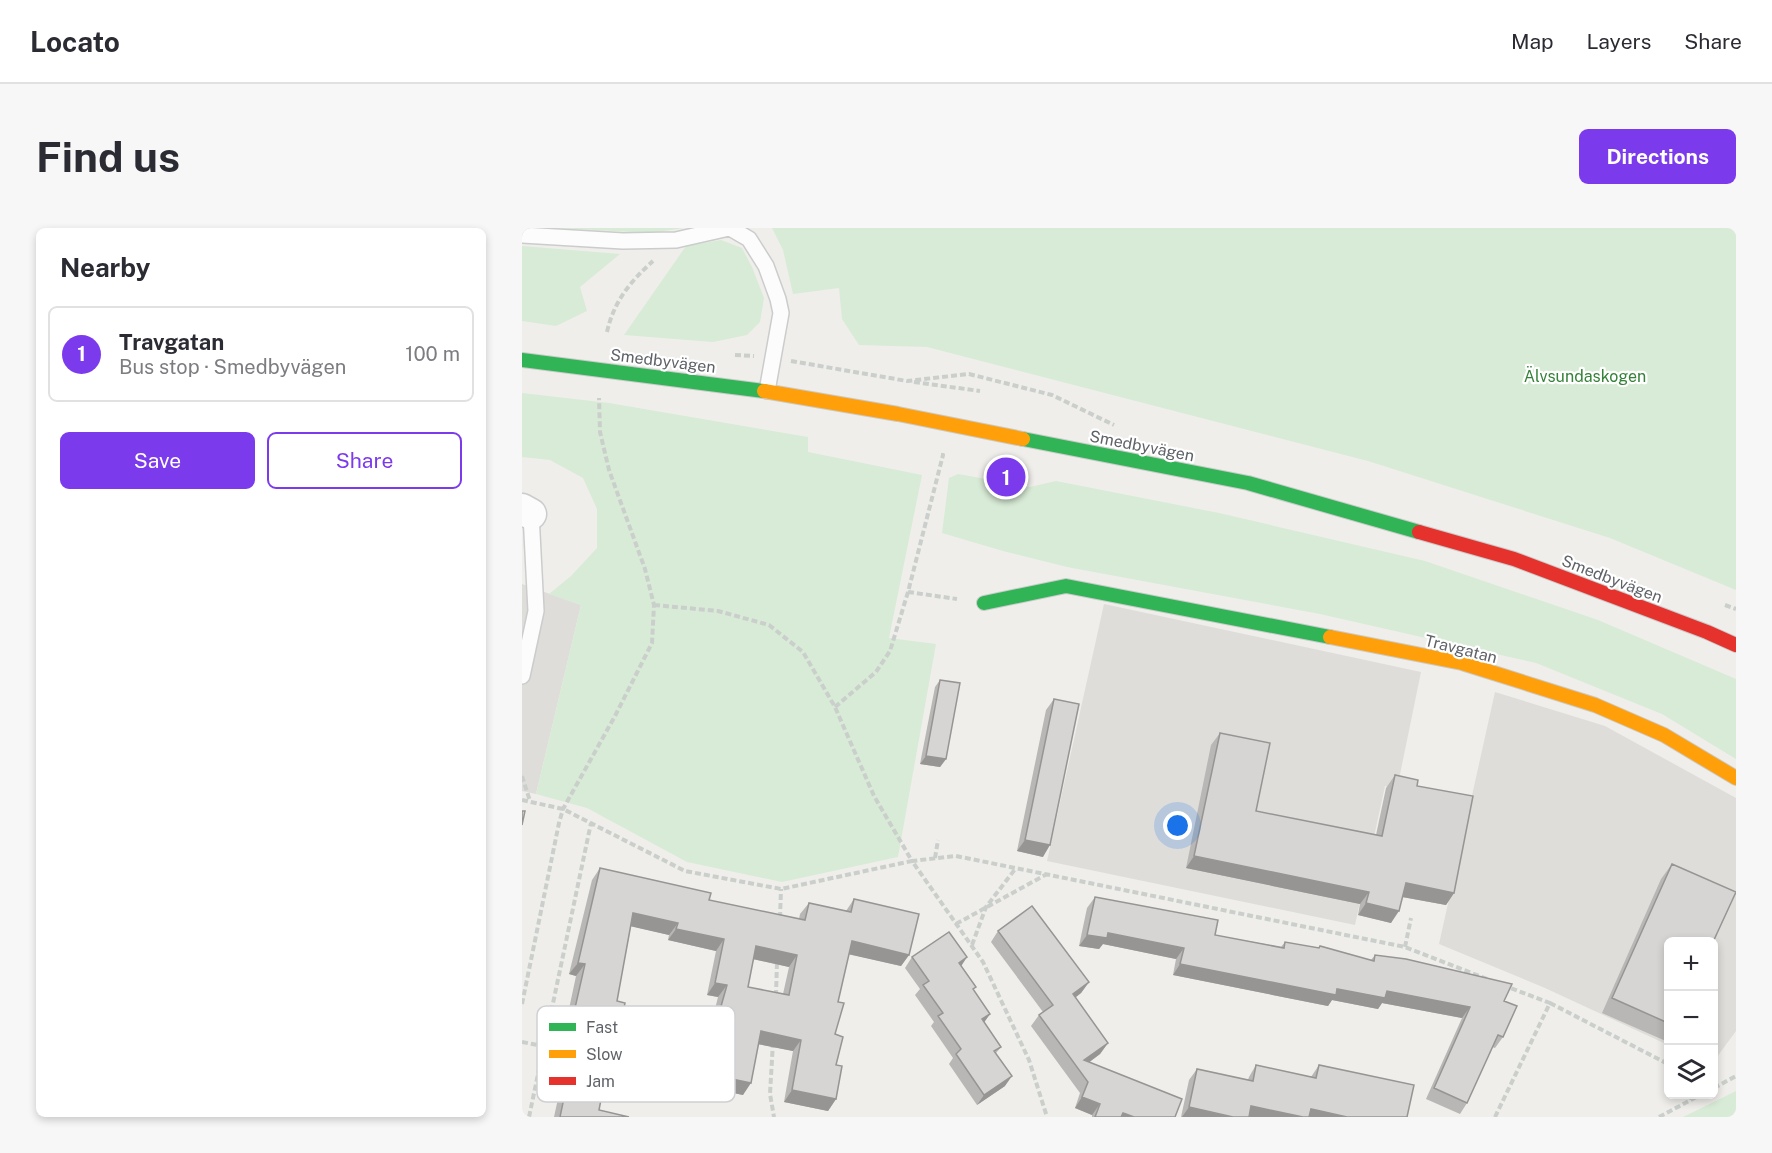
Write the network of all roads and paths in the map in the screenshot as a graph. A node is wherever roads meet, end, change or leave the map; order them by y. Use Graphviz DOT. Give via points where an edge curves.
graph roads {
  1 [pos="730,228"];
  2 [pos="522,235"];
  3 [pos="676,240"];
  4 [pos="607,332"];
  5 [pos="522,360"];
  6 [pos="767,391"];
  7 [pos="980,391"];
  8 [pos="599,398"];
  9 [pos="898,414"];
  10 [pos="933,453"];
  11 [pos="527,512"];
  12 [pos="908,592"];
  13 [pos="984,603"];
  14 [pos="654,605"];
  15 [pos="1736,645"];
  16 [pos="522,676"];
  17 [pos="835,707"];
  18 [pos="522,776"];
  19 [pos="1736,778"];
  20 [pos="522,800"];
  21 [pos="530,802"];
  22 [pos="563,810"];
  23 [pos="591,823"];
  24 [pos="938,840"];
  25 [pos="934,858"];
  26 [pos="912,861"];
  27 [pos="1016,868"];
  28 [pos="1047,874"];
  29 [pos="782,888"];
  30 [pos="986,907"];
  31 [pos="1411,918"];
  32 [pos="780,923"];
  33 [pos="956,924"];
  34 [pos="971,946"];
  35 [pos="1405,947"];
  36 [pos="778,957"];
  37 [pos="775,1003"];
  38 [pos="1550,1003"];
  39 [pos="522,1004"];
  40 [pos="552,1006"];
  41 [pos="773,1037"];
  42 [pos="522,1042"];
  43 [pos="537,1045"];
  44 [pos="1664,1062"];
  45 [pos="537,1076"];
  46 [pos="1736,1076"];
  47 [pos="1718,1085"];
  48 [pos="1692,1100"];
  49 [pos="529,1117"];
  50 [pos="774,1117"];
  51 [pos="1047,1117"];
  52 [pos="1495,1117"];
  53 [pos="1659,1117"];
  1 -- 3 [label="lane"];
  1 -- 6 [label="lane" via="749,239 766,266 778,299 781,313"];
  2 -- 3 [label="lane"];
  3 -- 4 [label="path" via="623,292"];
  5 -- 6 [label="street, Smedbyvägen"];
  6 -- 9 [label="street, Smedbyvägen"];
  7 -- 9 [label="path" via="907,381"];
  8 -- 14 [label="path" via="600,432 609,470"];
  9 -- 15 [label="street, Smedbyvägen" via="1248,483 1514,559"];
  10 -- 12 [label="path" via="944,455"];
  11 -- 16 [label="lane" via="536,611"];
  12 -- 13 [label="path"];
  12 -- 17 [label="path" via="890,651 876,672"];
  13 -- 19 [label="street, Travgatan" via="1066,586 1462,663 1595,705 1664,735"];
  14 -- 17 [label="path" via="718,611 768,625 803,652"];
  14 -- 22 [label="path" via="652,643"];
  17 -- 26 [label="path" via="874,796"];
  18 -- 21 [label="path"];
  20 -- 21 [label="path"];
  21 -- 22 [label="path"];
  22 -- 23 [label="path"];
  22 -- 39 [label="path"];
  23 -- 29 [label="path" via="685,871"];
  23 -- 40 [label="path"];
  24 -- 25 [label="path"];
  25 -- 26 [label="path"];
  25 -- 27 [label="path" via="956,856"];
  26 -- 29 [label="path"];
  26 -- 33 [label="path"];
  27 -- 28 [label="path"];
  27 -- 30 [label="path"];
  28 -- 30 [label="path"];
  28 -- 35 [label="path"];
  29 -- 32 [label="path"];
  30 -- 33 [label="path"];
  30 -- 34 [label="path"];
  31 -- 35 [label="path"];
  33 -- 34 [label="path"];
  34 -- 51 [label="path" via="983,962 1029,1060"];
  35 -- 38 [label="path"];
  36 -- 37 [label="path"];
  38 -- 44 [label="path"];
  38 -- 52 [label="path"];
  41 -- 50 [label="path" via="770,1094"];
  42 -- 43 [label="path"];
  45 -- 49 [label="path"];
  46 -- 47 [label="path"];
  48 -- 53 [label="path"];
}
